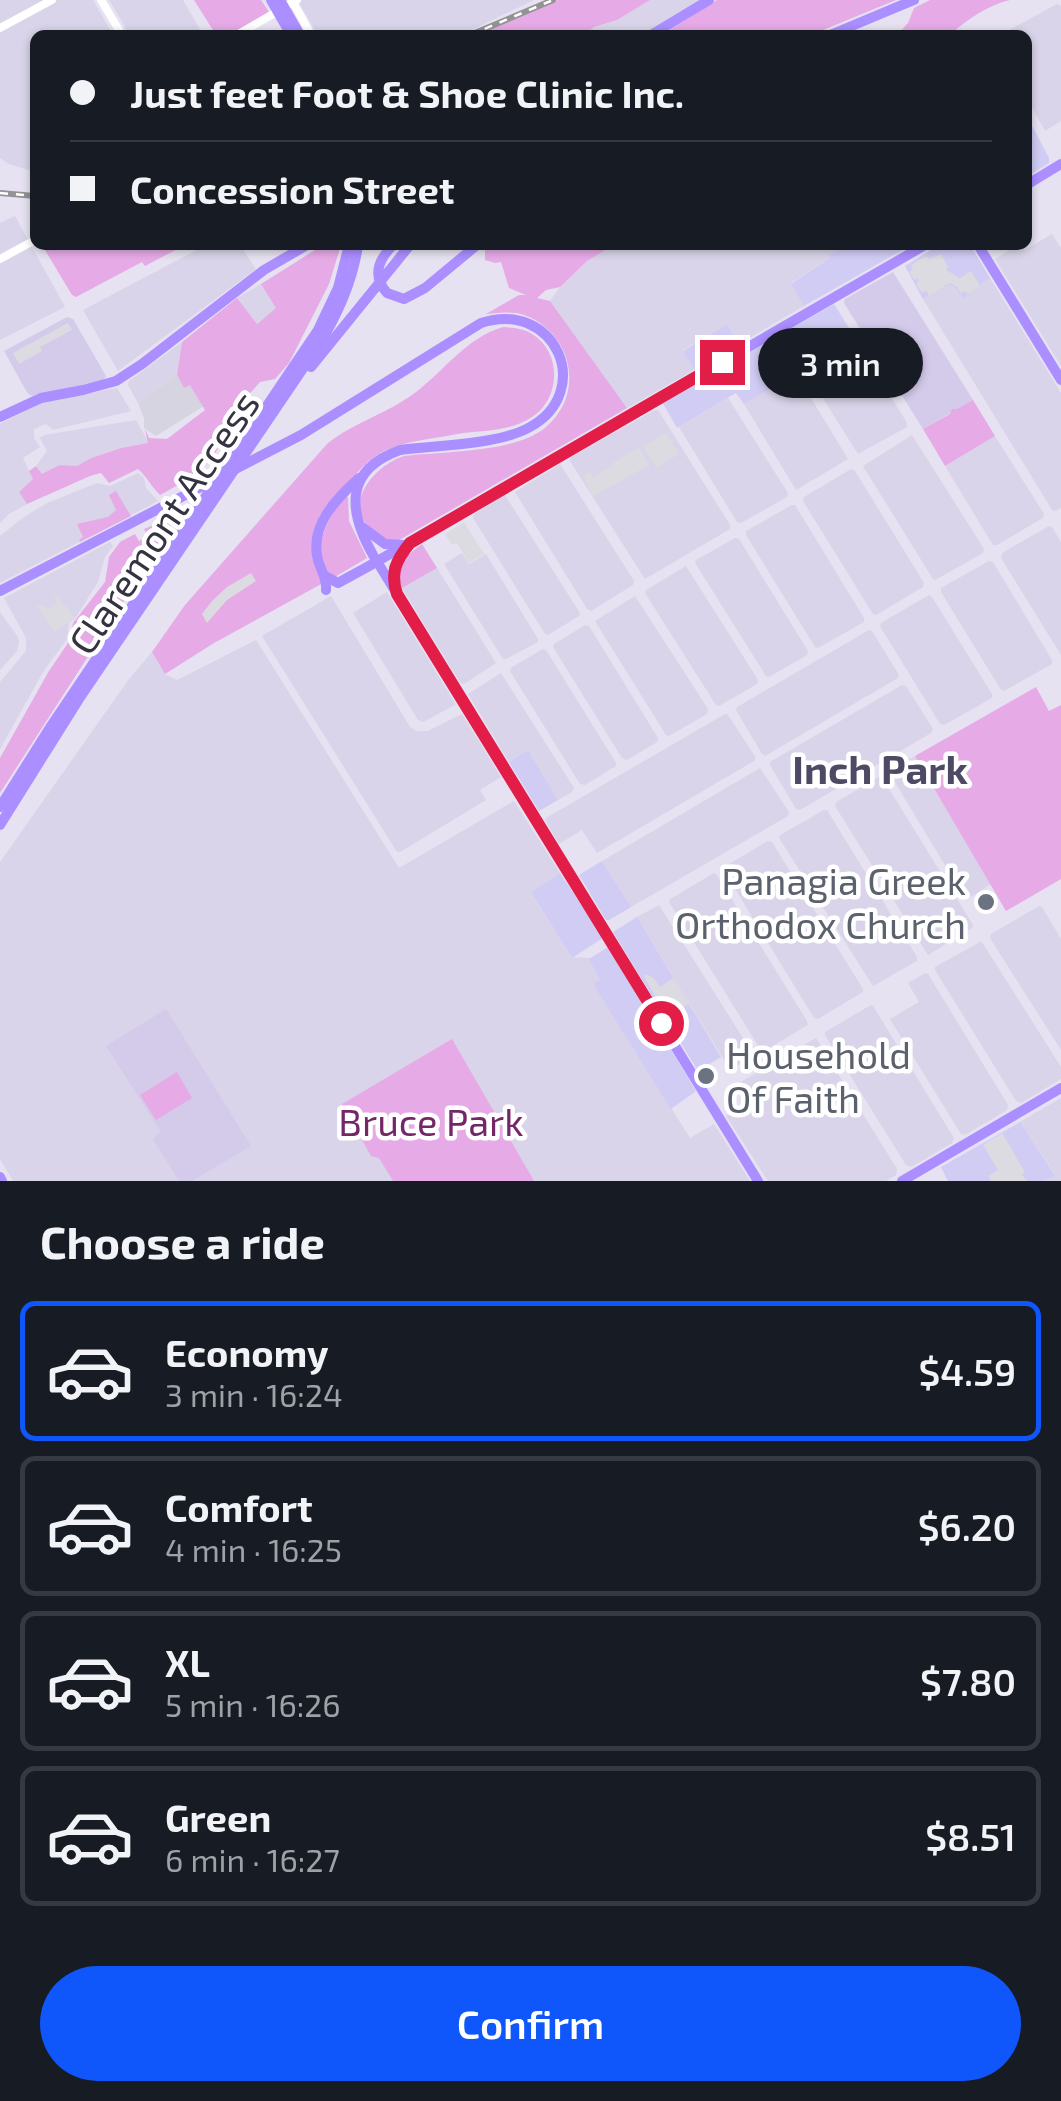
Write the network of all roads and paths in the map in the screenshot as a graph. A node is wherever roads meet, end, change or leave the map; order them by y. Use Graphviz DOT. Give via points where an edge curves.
graph roads {
  1 [pos="52,0"];
  2 [pos="101,0"];
  3 [pos="709,0"];
  4 [pos="914,0"];
  5 [pos="294,1"];
  6 [pos="275,2"];
  7 [pos="0,28"];
  8 [pos="119,30"];
  9 [pos="245,30"];
  10 [pos="289,30"];
  11 [pos="296,30"];
  12 [pos="308,30"];
  13 [pos="659,30"];
  14 [pos="842,30"];
  15 [pos="1061,164"];
  16 [pos="1032,182"];
  17 [pos="30,243"];
  18 [pos="298,250"];
  19 [pos="348,250"];
  20 [pos="357,250"];
  21 [pos="386,250"];
  22 [pos="406,250"];
  23 [pos="471,250"];
  24 [pos="916,250"];
  25 [pos="981,250"];
  26 [pos="0,259"];
  27 [pos="1061,380"];
  28 [pos="0,418"];
  29 [pos="258,435"];
  30 [pos="367,470"];
  31 [pos="357,522"];
  32 [pos="410,543"];
  33 [pos="377,562"];
  34 [pos="325,576"];
  35 [pos="326,590"];
  36 [pos="0,591"];
  37 [pos="397,594"];
  38 [pos="0,808"];
  39 [pos="0,825"];
  40 [pos="1061,1088"];
  41 [pos="758,1181"];
  42 [pos="902,1181"];
  1 -- 7 [label="street"];
  2 -- 8 [label="street"];
  3 -- 13 [label="main road"];
  4 -- 14 [label="main road"];
  5 -- 9 [label="street"];
  5 -- 12 [label="street"];
  6 -- 10 [label="main road"];
  6 -- 11 [label="main road"];
  15 -- 16 [label="main road"];
  17 -- 26 [label="street"];
  18 -- 28 [label="main road" via="116,380 41,398"];
  19 -- 38 [label="main road, Claremont Access" via="318,330"];
  20 -- 29 [label="main road, Claremont Access" via="330,326"];
  21 -- 23 [label="main road" via="377,269 380,284 399,300"];
  22 -- 29 [label="main road"];
  24 -- 32 [label="main road"];
  25 -- 27 [label="main road"];
  29 -- 39 [label="main road, Claremont Access"];
  30 -- 31 [label="main road" via="356,495"];
  30 -- 34 [label="main road" via="320,527 316,550"];
  30 -- 36 [label="main road" via="400,450 532,426 560,394 560,360 549,338 512,318 473,328 301,435"];
  31 -- 32 [label="main road" via="385,544"];
  31 -- 33 [label="main road"];
  32 -- 33 [label="main road"];
  32 -- 37 [label="main road" via="394,568"];
  33 -- 34 [label="main road" via="338,582"];
  33 -- 37 [label="main road"];
  34 -- 35 [label="main road"];
  37 -- 41 [label="main road"];
  40 -- 42 [label="main road"];
}
